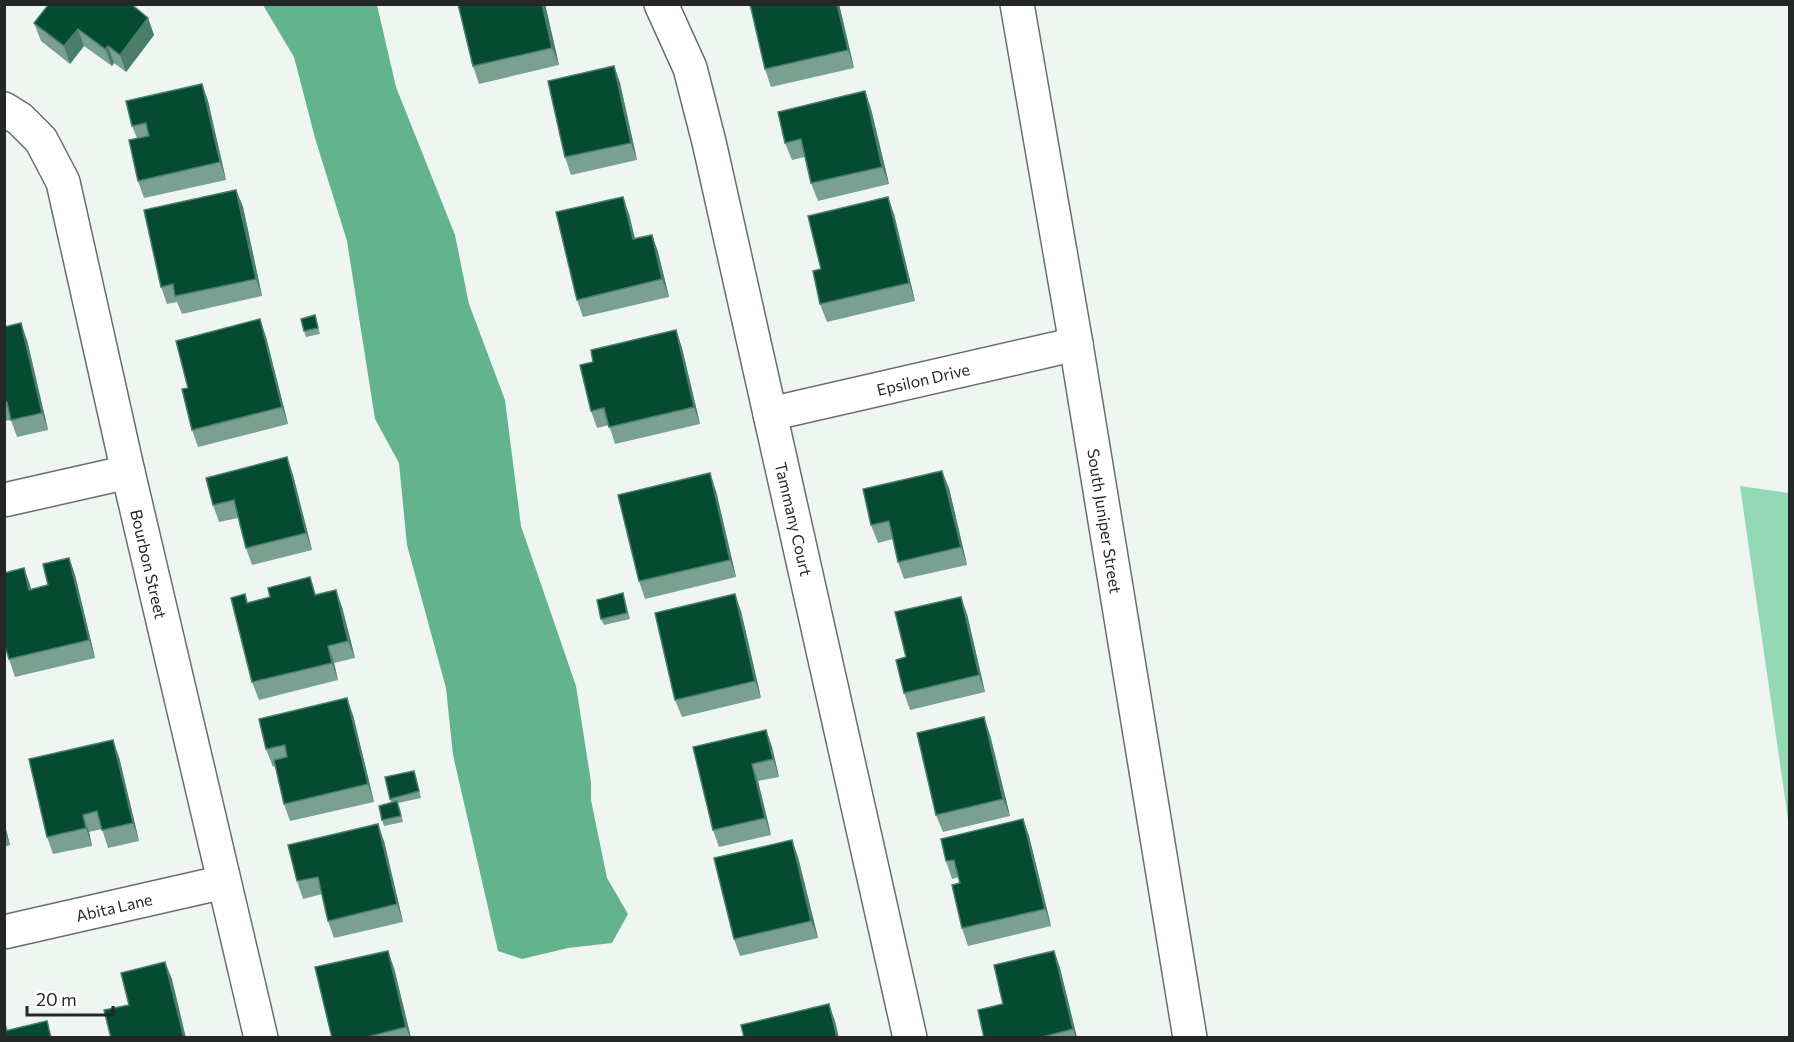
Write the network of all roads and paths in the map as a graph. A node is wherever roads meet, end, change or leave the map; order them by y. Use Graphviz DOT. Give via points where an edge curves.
graph roads {
  1 [pos="661,4"];
  2 [pos="1017,4"];
  3 [pos="4,110"];
  4 [pos="1076,344"];
  5 [pos="770,414"];
  6 [pos="128,472"];
  7 [pos="4,500"];
  8 [pos="224,882"];
  9 [pos="4,932"];
  10 [pos="261,1038"];
  11 [pos="910,1038"];
  12 [pos="1190,1038"];
  1 -- 5 [label="street, Tammany Court" via="690,68"];
  2 -- 4 [label="street, South Juniper Street"];
  3 -- 6 [label="street, Bourbon Street" via="20,119 41,140 63,182"];
  4 -- 5 [label="street, Epsilon Drive"];
  4 -- 12 [label="street, South Juniper Street"];
  5 -- 11 [label="street, Tammany Court"];
  6 -- 7 [label="street"];
  6 -- 8 [label="street, Bourbon Street"];
  8 -- 9 [label="street, Abita Lane"];
  8 -- 10 [label="street, Bourbon Street"];
}
